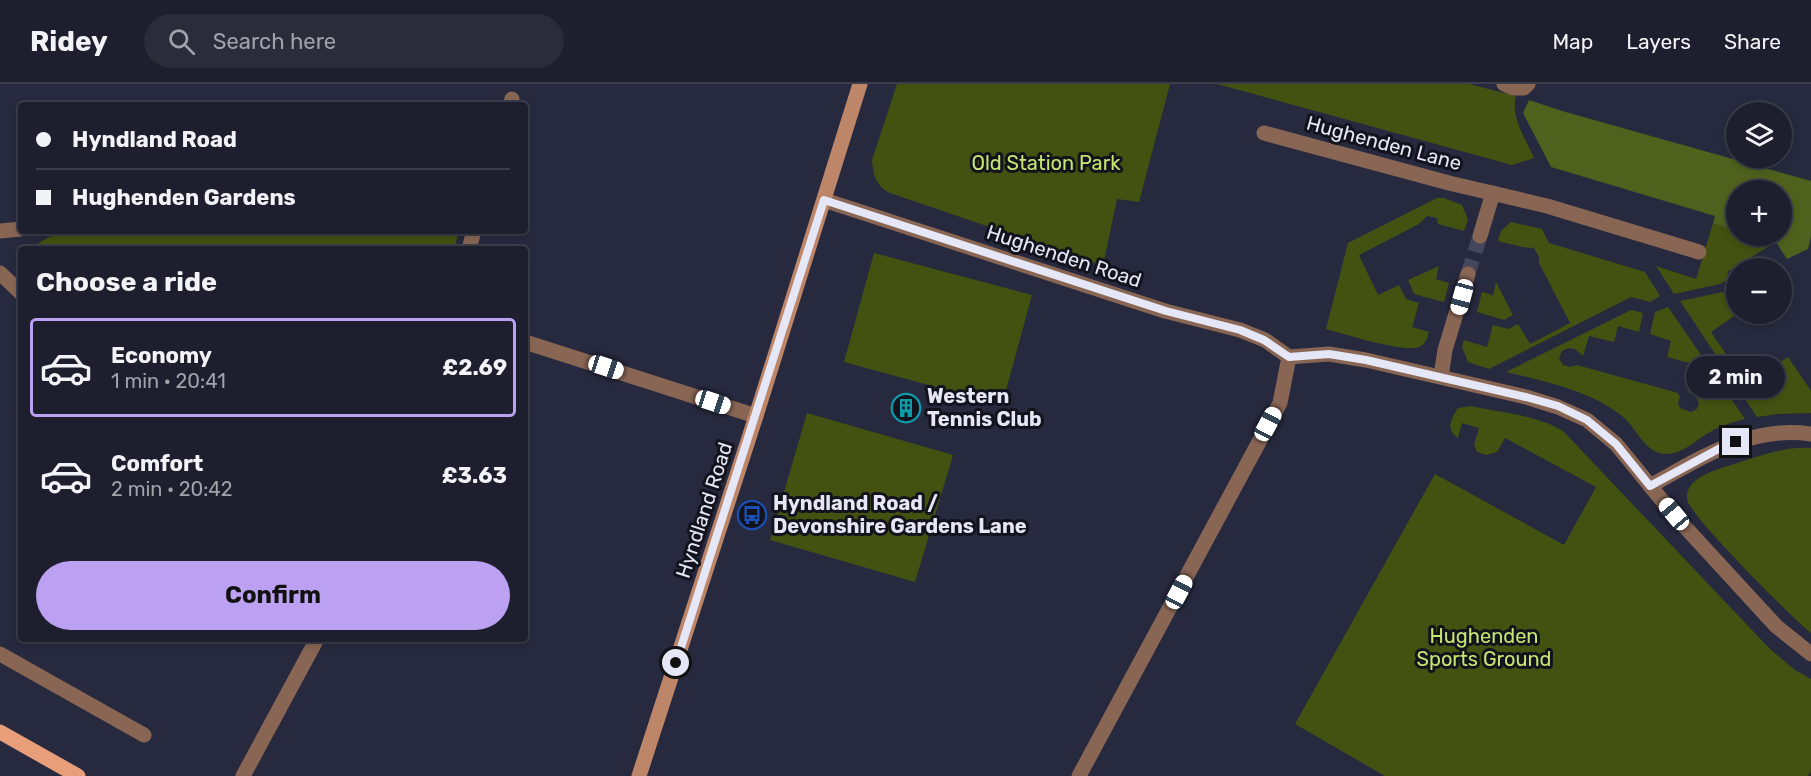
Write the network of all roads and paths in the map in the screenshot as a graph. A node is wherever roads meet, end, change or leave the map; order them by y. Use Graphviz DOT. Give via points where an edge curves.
graph roads {
  1 [pos="860,84"];
  2 [pos="1504,84"];
  3 [pos="1528,84"];
  4 [pos="1264,133"];
  5 [pos="1493,193"];
  6 [pos="824,200"];
  7 [pos="18,229"];
  8 [pos="0,231"];
  9 [pos="1480,236"];
  10 [pos="1699,252"];
  11 [pos="0,273"];
  12 [pos="1468,274"];
  13 [pos="18,290"];
  14 [pos="528,343"];
  15 [pos="1289,357"];
  16 [pos="1441,376"];
  17 [pos="756,416"];
  18 [pos="1811,434"];
  19 [pos="1650,486"];
  20 [pos="315,642"];
  21 [pos="0,654"];
  22 [pos="1811,654"];
  23 [pos="0,732"];
  24 [pos="144,735"];
  25 [pos="78,776"];
  26 [pos="243,776"];
  27 [pos="639,776"];
  28 [pos="1079,776"];
  1 -- 6 [label="street, Hyndland Road"];
  2 -- 3 [label="street" via="1524,88"];
  4 -- 5 [label="street, Hughenden Lane"];
  5 -- 9 [label="street"];
  5 -- 10 [label="street, Hughenden Lane"];
  6 -- 15 [label="street, Hughenden Road" via="1166,311 1240,330"];
  6 -- 17 [label="street, Hyndland Road"];
  7 -- 8 [label="street"];
  11 -- 13 [label="street"];
  12 -- 16 [label="street"];
  14 -- 17 [label="street"];
  15 -- 16 [label="street" via="1329,354"];
  15 -- 28 [label="street" via="1280,403"];
  16 -- 19 [label="street" via="1558,406 1587,420 1616,444"];
  17 -- 27 [label="street, Hyndland Road"];
  18 -- 19 [label="street" via="1763,435 1724,446"];
  19 -- 22 [label="street" via="1776,626"];
  20 -- 26 [label="street"];
  21 -- 24 [label="street"];
  23 -- 25 [label="main road"];
}
